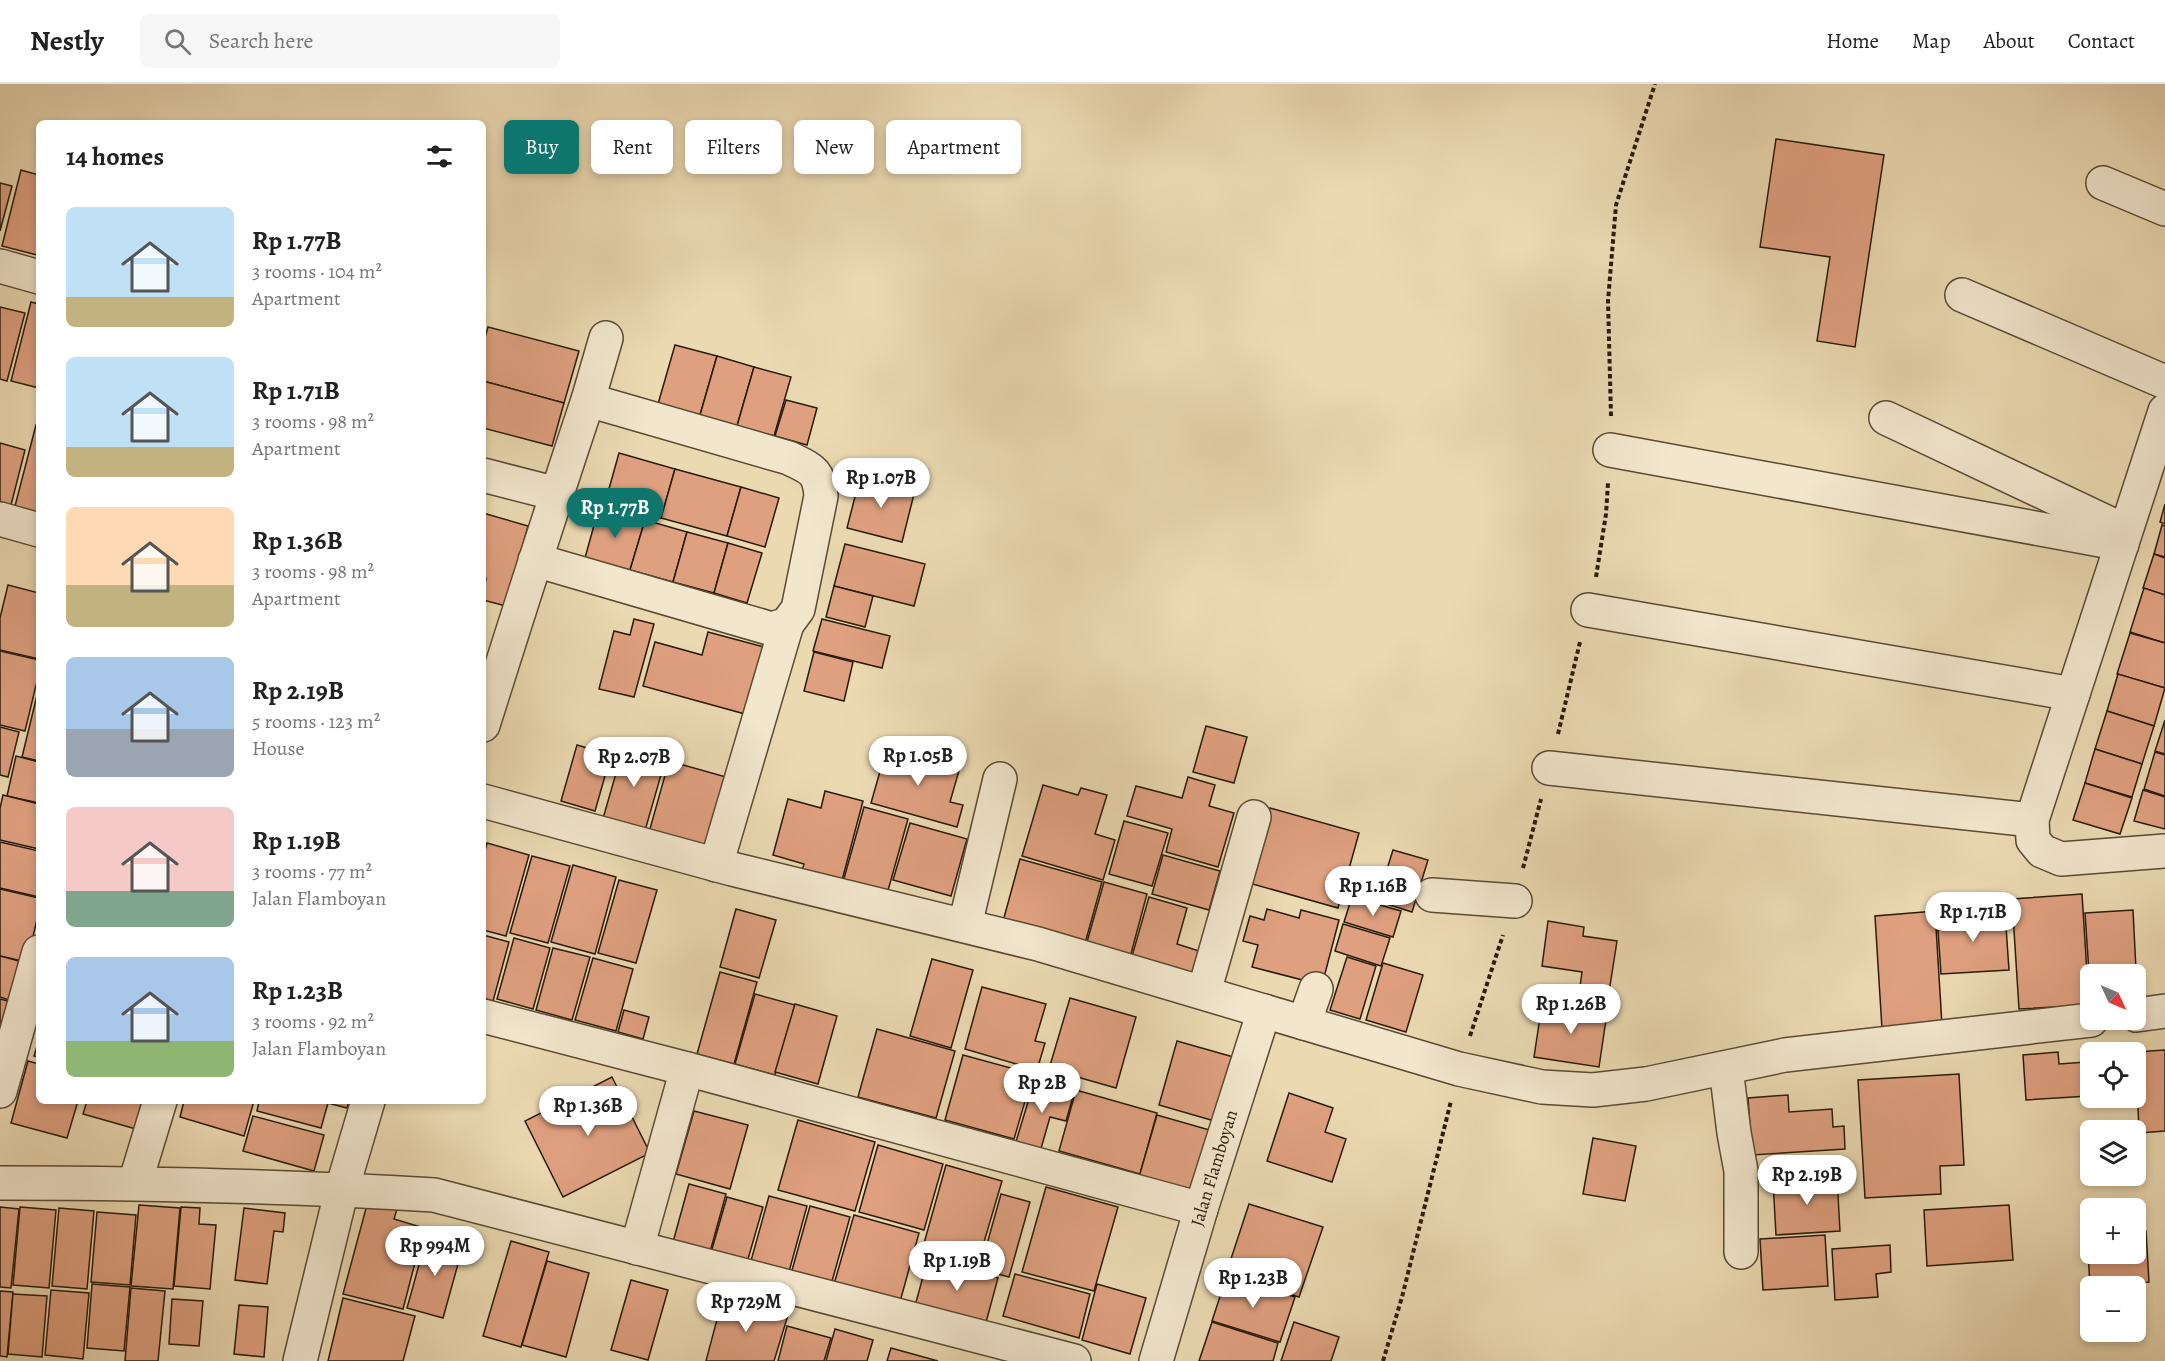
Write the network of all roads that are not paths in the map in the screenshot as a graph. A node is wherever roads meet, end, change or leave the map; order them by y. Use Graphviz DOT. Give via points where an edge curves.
graph roads {
  1 [pos="2103,183"];
  2 [pos="2165,209"];
  3 [pos="0,266"];
  4 [pos="36,276"];
  5 [pos="1962,295"];
  6 [pos="606,338"];
  7 [pos="2165,382"];
  8 [pos="588,400"];
  9 [pos="2165,411"];
  10 [pos="1886,418"];
  11 [pos="1610,450"];
  12 [pos="486,477"];
  13 [pos="557,494"];
  14 [pos="0,519"];
  15 [pos="36,529"];
  16 [pos="2124,537"];
  17 [pos="535,560"];
  18 [pos="1588,610"];
  19 [pos="787,624"];
  20 [pos="494,654"];
  21 [pos="2073,694"];
  22 [pos="486,706"];
  23 [pos="1549,768"];
  24 [pos="1000,779"];
  25 [pos="486,802"];
  26 [pos="1254,817"];
  27 [pos="2031,820"];
  28 [pos="2165,851"];
  29 [pos="716,865"];
  30 [pos="1432,896"];
  31 [pos="1515,901"];
  32 [pos="965,925"];
  33 [pos="36,963"];
  34 [pos="1316,989"];
  35 [pos="1204,993"];
  36 [pos="1264,1011"];
  37 [pos="2165,1011"];
  38 [pos="2146,1014"];
  39 [pos="486,1017"];
  40 [pos="2080,1021"];
  41 [pos="1304,1023"];
  42 [pos="1726,1068"];
  43 [pos="687,1069"];
  44 [pos="0,1091"];
  45 [pos="159,1104"];
  46 [pos="367,1104"];
  47 [pos="0,1183"];
  48 [pos="135,1183"];
  49 [pos="342,1189"];
  50 [pos="1201,1209"];
  51 [pos="637,1248"];
  52 [pos="1741,1252"];
  53 [pos="300,1361"];
  54 [pos="1074,1361"];
  55 [pos="1156,1361"];
  1 -- 2 [label="street"];
  3 -- 4 [label="street"];
  5 -- 7 [label="street"];
  6 -- 8 [label="street"];
  8 -- 13 [label="street"];
  8 -- 19 [label="street" via="789,458 811,469 820,480 821,496 798,609"];
  9 -- 16 [label="street"];
  10 -- 16 [label="street"];
  11 -- 16 [label="street"];
  12 -- 13 [label="street"];
  13 -- 17 [label="street"];
  14 -- 15 [label="street"];
  16 -- 21 [label="street"];
  17 -- 19 [label="street" via="772,629"];
  17 -- 20 [label="street"];
  18 -- 21 [label="street"];
  19 -- 29 [label="street"];
  20 -- 22 [label="street"];
  21 -- 27 [label="street"];
  23 -- 27 [label="street"];
  24 -- 32 [label="street"];
  25 -- 29 [label="street"];
  26 -- 35 [label="street"];
  27 -- 28 [label="street" via="2033,840 2042,851 2061,859"];
  29 -- 32 [label="street"];
  30 -- 31 [label="street"];
  32 -- 35 [label="street"];
  33 -- 44 [label="street"];
  34 -- 41 [label="street"];
  35 -- 36 [label="street"];
  36 -- 41 [label="street"];
  36 -- 50 [label="street, Jalan Flamboyan"];
  37 -- 38 [label="street"];
  39 -- 43 [label="street"];
  40 -- 42 [label="street" via="1785,1055"];
  41 -- 42 [label="street" via="1459,1069 1542,1087 1593,1089 1646,1084"];
  42 -- 52 [label="street" via="1742,1171"];
  43 -- 50 [label="street"];
  43 -- 51 [label="street"];
  45 -- 48 [label="street"];
  46 -- 49 [label="street"];
  47 -- 48 [label="street"];
  48 -- 49 [label="street"];
  49 -- 51 [label="street" via="434,1195"];
  49 -- 53 [label="street"];
  50 -- 55 [label="street, Jalan Flamboyan"];
  51 -- 54 [label="street"];
}
